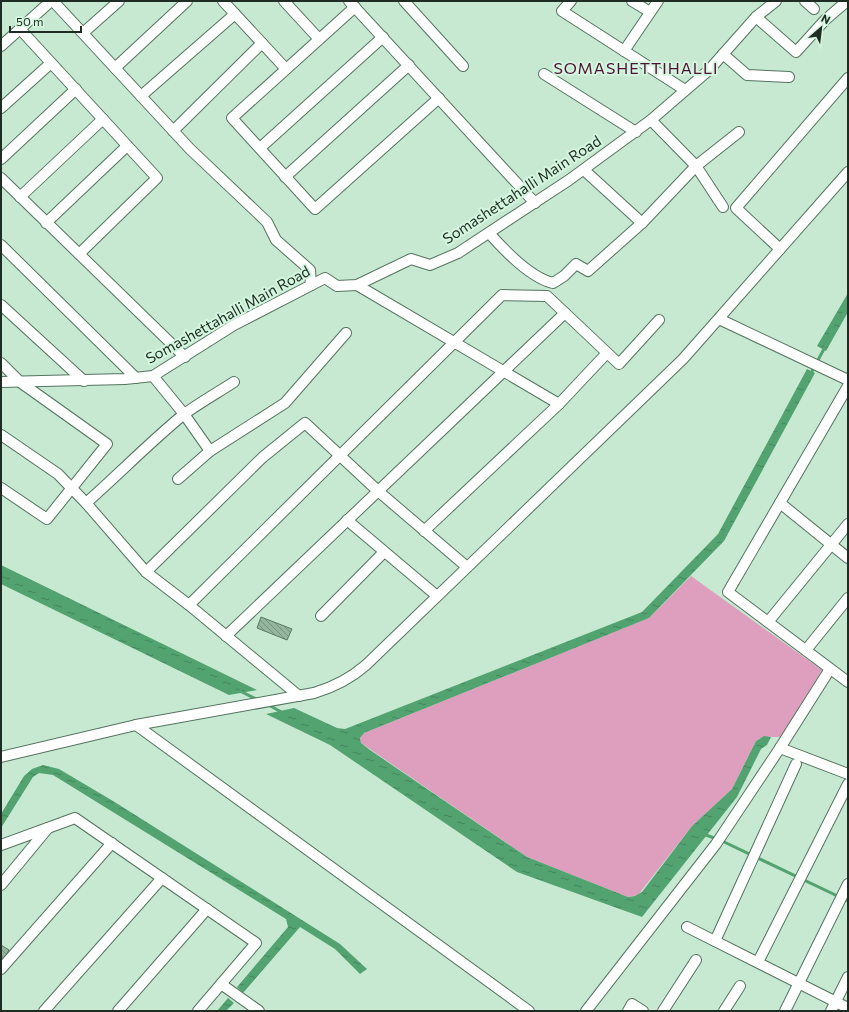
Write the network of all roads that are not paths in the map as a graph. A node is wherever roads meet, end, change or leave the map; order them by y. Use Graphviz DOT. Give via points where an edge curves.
graph roads {
  1 [pos="52,1"];
  2 [pos="119,1"];
  3 [pos="187,1"];
  4 [pos="223,1"];
  5 [pos="284,1"];
  6 [pos="404,1"];
  7 [pos="571,1"];
  8 [pos="632,1"];
  9 [pos="658,1"];
  10 [pos="774,1"];
  11 [pos="805,1"];
  12 [pos="847,1"];
  13 [pos="352,4"];
  14 [pos="814,9"];
  15 [pos="650,12"];
  16 [pos="235,14"];
  17 [pos="756,17"];
  18 [pos="20,28"];
  19 [pos="83,33"];
  20 [pos="383,37"];
  21 [pos="319,39"];
  22 [pos="262,44"];
  23 [pos="1,46"];
  24 [pos="624,51"];
  25 [pos="723,54"];
  26 [pos="51,63"];
  27 [pos="408,65"];
  28 [pos="463,66"];
  29 [pos="115,68"];
  30 [pos="286,69"];
  31 [pos="544,74"];
  32 [pos="789,77"];
  33 [pos="848,78"];
  34 [pos="76,89"];
  35 [pos="685,90"];
  36 [pos="141,96"];
  37 [pos="439,98"];
  38 [pos="1,108"];
  39 [pos="103,119"];
  40 [pos="651,120"];
  41 [pos="173,131"];
  42 [pos="636,132"];
  43 [pos="739,132"];
  44 [pos="127,146"];
  45 [pos="260,148"];
  46 [pos="1,159"];
  47 [pos="696,166"];
  48 [pos="584,170"];
  49 [pos="848,172"];
  50 [pos="286,177"];
  51 [pos="1,178"];
  52 [pos="20,197"];
  53 [pos="535,203"];
  54 [pos="723,207"];
  55 [pos="46,223"];
  56 [pos="642,223"];
  57 [pos="489,233"];
  58 [pos="1,245"];
  59 [pos="780,249"];
  60 [pos="79,254"];
  61 [pos="311,285"];
  62 [pos="357,285"];
  63 [pos="1,304"];
  64 [pos="565,313"];
  65 [pos="719,318"];
  66 [pos="659,320"];
  67 [pos="346,333"];
  68 [pos="454,342"];
  69 [pos="607,353"];
  70 [pos="185,357"];
  71 [pos="1,363"];
  72 [pos="504,372"];
  73 [pos="153,376"];
  74 [pos="136,378"];
  75 [pos="848,380"];
  76 [pos="84,381"];
  77 [pos="1,382"];
  78 [pos="20,382"];
  79 [pos="234,382"];
  80 [pos="848,386"];
  81 [pos="559,404"];
  82 [pos="184,414"];
  83 [pos="1,435"];
  84 [pos="210,451"];
  85 [pos="339,455"];
  86 [pos="178,479"];
  87 [pos="1,488"];
  88 [pos="378,491"];
  89 [pos="86,503"];
  90 [pos="780,503"];
  91 [pos="347,520"];
  92 [pos="848,524"];
  93 [pos="424,531"];
  94 [pos="831,545"];
  95 [pos="384,552"];
  96 [pos="848,558"];
  97 [pos="467,567"];
  98 [pos="146,572"];
  99 [pos="436,596"];
  100 [pos="848,598"];
  101 [pos="189,605"];
  102 [pos="321,616"];
  103 [pos="768,622"];
  104 [pos="226,636"];
  105 [pos="806,650"];
  106 [pos="830,669"];
  107 [pos="848,680"];
  108 [pos="299,696"];
  109 [pos="136,725"];
  110 [pos="780,748"];
  111 [pos="1,757"];
  112 [pos="796,764"];
  113 [pos="848,774"];
  114 [pos="848,784"];
  115 [pos="48,828"];
  116 [pos="112,844"];
  117 [pos="1,845"];
  118 [pos="162,878"];
  119 [pos="848,884"];
  120 [pos="1,885"];
  121 [pos="207,909"];
  122 [pos="687,927"];
  123 [pos="715,941"];
  124 [pos="696,960"];
  125 [pos="758,962"];
  126 [pos="1,969"];
  127 [pos="848,977"];
  128 [pos="799,982"];
  129 [pos="221,984"];
  130 [pos="740,986"];
  131 [pos="836,1000"];
  132 [pos="848,1008"];
  133 [pos="44,1011"];
  134 [pos="118,1011"];
  135 [pos="198,1011"];
  136 [pos="259,1011"];
  137 [pos="529,1011"];
  138 [pos="586,1011"];
  139 [pos="628,1011"];
  140 [pos="643,1011"];
  141 [pos="663,1011"];
  142 [pos="724,1011"];
  143 [pos="785,1011"];
  144 [pos="831,1011"];
  1 -- 18 [label="street"];
  1 -- 19 [label="street"];
  2 -- 19 [label="street"];
  3 -- 29 [label="street"];
  4 -- 16 [label="street"];
  5 -- 21 [label="street"];
  6 -- 28 [label="street"];
  7 -- 24 [label="street" via="562,11"];
  8 -- 15 [label="street"];
  9 -- 15 [label="street"];
  10 -- 17 [label="street, Somashettahalli Main Road"];
  11 -- 14 [label="street"];
  12 -- 17 [label="street" via="796,52"];
  13 -- 20 [label="street"];
  13 -- 21 [label="street"];
  15 -- 24 [label="street"];
  16 -- 22 [label="street"];
  16 -- 36 [label="street"];
  17 -- 25 [label="street, Somashettahalli Main Road"];
  18 -- 23 [label="street"];
  18 -- 26 [label="street"];
  19 -- 29 [label="street"];
  20 -- 27 [label="street"];
  20 -- 45 [label="street"];
  21 -- 30 [label="street"];
  22 -- 30 [label="street"];
  22 -- 41 [label="street"];
  24 -- 35 [label="street"];
  25 -- 32 [label="street" via="747,75"];
  25 -- 35 [label="street, Somashettahalli Main Road"];
  26 -- 34 [label="street"];
  26 -- 38 [label="street"];
  27 -- 37 [label="street"];
  27 -- 50 [label="street"];
  29 -- 36 [label="street"];
  30 -- 45 [label="street" via="232,118"];
  31 -- 42 [label="street"];
  33 -- 59 [label="street" via="736,208"];
  34 -- 39 [label="street"];
  34 -- 46 [label="street"];
  35 -- 40 [label="street, Somashettahalli Main Road"];
  36 -- 41 [label="street"];
  37 -- 50 [label="street" via="315,210"];
  37 -- 53 [label="street"];
  39 -- 44 [label="street"];
  39 -- 52 [label="street"];
  40 -- 42 [label="street, Somashettahalli Main Road"];
  40 -- 47 [label="street"];
  41 -- 61 [label="street" via="267,222 276,240 310,270"];
  42 -- 48 [label="street, Somashettahalli Main Road"];
  43 -- 47 [label="street"];
  44 -- 55 [label="street"];
  44 -- 60 [label="street" via="157,178"];
  45 -- 50 [label="street"];
  47 -- 54 [label="street"];
  47 -- 56 [label="street"];
  48 -- 53 [label="street, Somashettahalli Main Road"];
  48 -- 56 [label="street"];
  49 -- 59 [label="street"];
  51 -- 52 [label="street"];
  52 -- 55 [label="street"];
  53 -- 57 [label="street, Somashettahalli Main Road"];
  55 -- 60 [label="street"];
  56 -- 57 [label="street" via="588,271 576,264 553,283 543,281"];
  57 -- 62 [label="street, Somashettahalli Main Road" via="458,253 430,264 411,259"];
  58 -- 74 [label="street"];
  59 -- 65 [label="street"];
  60 -- 70 [label="street"];
  61 -- 62 [label="street, Somashettahalli Main Road" via="325,278 337,286"];
  61 -- 70 [label="street, Somashettahalli Main Road" via="234,325"];
  62 -- 68 [label="street"];
  63 -- 76 [label="street"];
  64 -- 68 [label="street" via="547,296 502,295"];
  64 -- 69 [label="street"];
  64 -- 72 [label="street"];
  65 -- 75 [label="street"];
  65 -- 97 [label="street" via="683,359"];
  66 -- 69 [label="street" via="619,364"];
  67 -- 84 [label="street" via="285,404"];
  68 -- 72 [label="street"];
  68 -- 85 [label="street"];
  69 -- 81 [label="street"];
  70 -- 73 [label="street, Somashettahalli Main Road"];
  71 -- 78 [label="street"];
  72 -- 81 [label="street"];
  72 -- 88 [label="street"];
  73 -- 74 [label="street, Somashettahalli Main Road"];
  73 -- 82 [label="street"];
  74 -- 76 [label="street, Somashettahalli Main Road"];
  76 -- 78 [label="street, Somashettahalli Main Road"];
  77 -- 78 [label="street, Somashettahalli Main Road"];
  78 -- 87 [label="street" via="107,444 47,519"];
  79 -- 82 [label="street"];
  80 -- 90 [label="street"];
  81 -- 93 [label="street"];
  82 -- 84 [label="street"];
  82 -- 89 [label="street"];
  83 -- 89 [label="street" via="58,474"];
  84 -- 86 [label="street"];
  85 -- 88 [label="street"];
  85 -- 98 [label="street" via="305,423 263,457"];
  85 -- 101 [label="street"];
  88 -- 91 [label="street"];
  88 -- 93 [label="street"];
  89 -- 98 [label="street"];
  90 -- 94 [label="street"];
  90 -- 103 [label="street" via="728,592"];
  91 -- 95 [label="street"];
  91 -- 104 [label="street"];
  92 -- 94 [label="street"];
  93 -- 97 [label="street"];
  94 -- 96 [label="street"];
  94 -- 103 [label="street"];
  95 -- 99 [label="street"];
  95 -- 102 [label="street"];
  97 -- 99 [label="street"];
  98 -- 101 [label="street"];
  99 -- 108 [label="street" via="358,672 331,688"];
  100 -- 105 [label="street"];
  101 -- 104 [label="street"];
  103 -- 105 [label="street"];
  104 -- 108 [label="street"];
  105 -- 106 [label="street"];
  106 -- 107 [label="street"];
  106 -- 110 [label="street"];
  108 -- 109 [label="street"];
  109 -- 111 [label="street"];
  109 -- 137 [label="street"];
  110 -- 113 [label="street"];
  110 -- 138 [label="street" via="716,844"];
  112 -- 123 [label="street"];
  114 -- 125 [label="street"];
  115 -- 116 [label="street" via="75,818"];
  115 -- 117 [label="street"];
  115 -- 120 [label="street"];
  116 -- 118 [label="street"];
  116 -- 126 [label="street"];
  118 -- 121 [label="street"];
  118 -- 133 [label="street"];
  119 -- 128 [label="street"];
  121 -- 129 [label="street" via="256,943"];
  121 -- 134 [label="street"];
  122 -- 123 [label="street"];
  123 -- 125 [label="street"];
  124 -- 141 [label="street"];
  125 -- 128 [label="street"];
  127 -- 131 [label="street"];
  128 -- 131 [label="street"];
  128 -- 143 [label="street"];
  129 -- 135 [label="street"];
  129 -- 136 [label="street"];
  130 -- 142 [label="street"];
  131 -- 132 [label="street"];
  131 -- 144 [label="street"];
  139 -- 140 [label="street" via="632,1004"];
}
